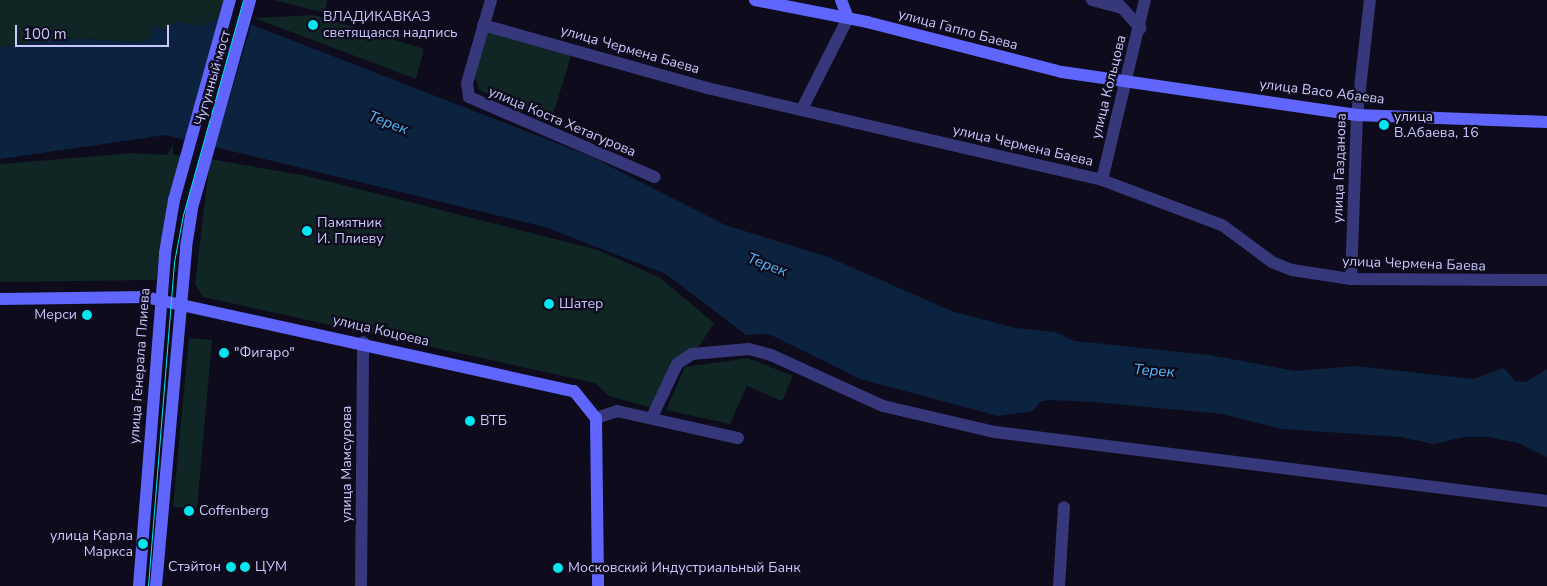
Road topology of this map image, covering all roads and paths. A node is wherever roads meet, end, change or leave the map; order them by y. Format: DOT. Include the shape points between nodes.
graph roads {
  1 [pos="491,0"];
  2 [pos="755,0"];
  3 [pos="842,0"];
  4 [pos="1092,0"];
  5 [pos="1145,0"];
  6 [pos="1370,0"];
  7 [pos="229,3"];
  8 [pos="249,4"];
  9 [pos="1118,4"];
  10 [pos="848,18"];
  11 [pos="483,25"];
  12 [pos="1140,28"];
  13 [pos="1125,81"];
  14 [pos="802,109"];
  15 [pos="1357,115"];
  16 [pos="1547,122"];
  17 [pos="188,152"];
  18 [pos="655,177"];
  19 [pos="1102,180"];
  20 [pos="1351,279"];
  21 [pos="1547,280"];
  22 [pos="0,299"];
  23 [pos="160,300"];
  24 [pos="179,306"];
  25 [pos="363,342"];
  26 [pos="652,417"];
  27 [pos="596,418"];
  28 [pos="738,438"];
  29 [pos="1547,501"];
  30 [pos="1064,507"];
  31 [pos="139,586"];
  32 [pos="156,586"];
  33 [pos="361,586"];
  34 [pos="598,586"];
  35 [pos="1059,586"];
  1 -- 11 [label="street, улица Коста Хетагурова"];
  2 -- 10 [label="main road, улица Гаппо Баева"];
  3 -- 10 [label="main road"];
  4 -- 9 [label="street"];
  5 -- 12 [label="street, улица Кольцова"];
  6 -- 15 [label="street, улица Газданова"];
  7 -- 17 [label="main road, Чугунный мост"];
  8 -- 24 [label="main road, Чугунный мост" via="192,208"];
  9 -- 12 [label="street"];
  10 -- 13 [label="main road, улица Гаппо Баева" via="1062,72"];
  10 -- 14 [label="street"];
  11 -- 14 [label="street, улица Чермена Баева" via="707,88"];
  11 -- 18 [label="street, улица Коста Хетагурова" via="468,83 469,97"];
  12 -- 13 [label="street, улица Кольцова"];
  13 -- 15 [label="main road, улица Васо Абаева"];
  13 -- 19 [label="street, улица Кольцова"];
  14 -- 19 [label="street, улица Чермена Баева"];
  15 -- 16 [label="main road, улица Васо Абаева"];
  15 -- 20 [label="street, улица Газданова"];
  17 -- 23 [label="main road, улица Генерала Плиева" via="169,228"];
  19 -- 20 [label="street, улица Чермена Баева" via="1222,225 1282,267"];
  20 -- 21 [label="street, улица Чермена Баева"];
  22 -- 23 [label="main road, улица Коцоева"];
  23 -- 24 [label="main road, улица Коцоева"];
  23 -- 31 [label="main road, улица Генерала Плиева"];
  24 -- 25 [label="main road, улица Коцоева"];
  24 -- 32 [label="main road"];
  25 -- 27 [label="main road, улица Коцоева" via="574,391"];
  25 -- 33 [label="street, улица Мамсурова"];
  26 -- 27 [label="street" via="617,411"];
  26 -- 28 [label="street"];
  26 -- 29 [label="street" via="677,364 699,353 749,350 771,355 882,406 995,432"];
  27 -- 34 [label="main road"];
  30 -- 35 [label="street"];
}
